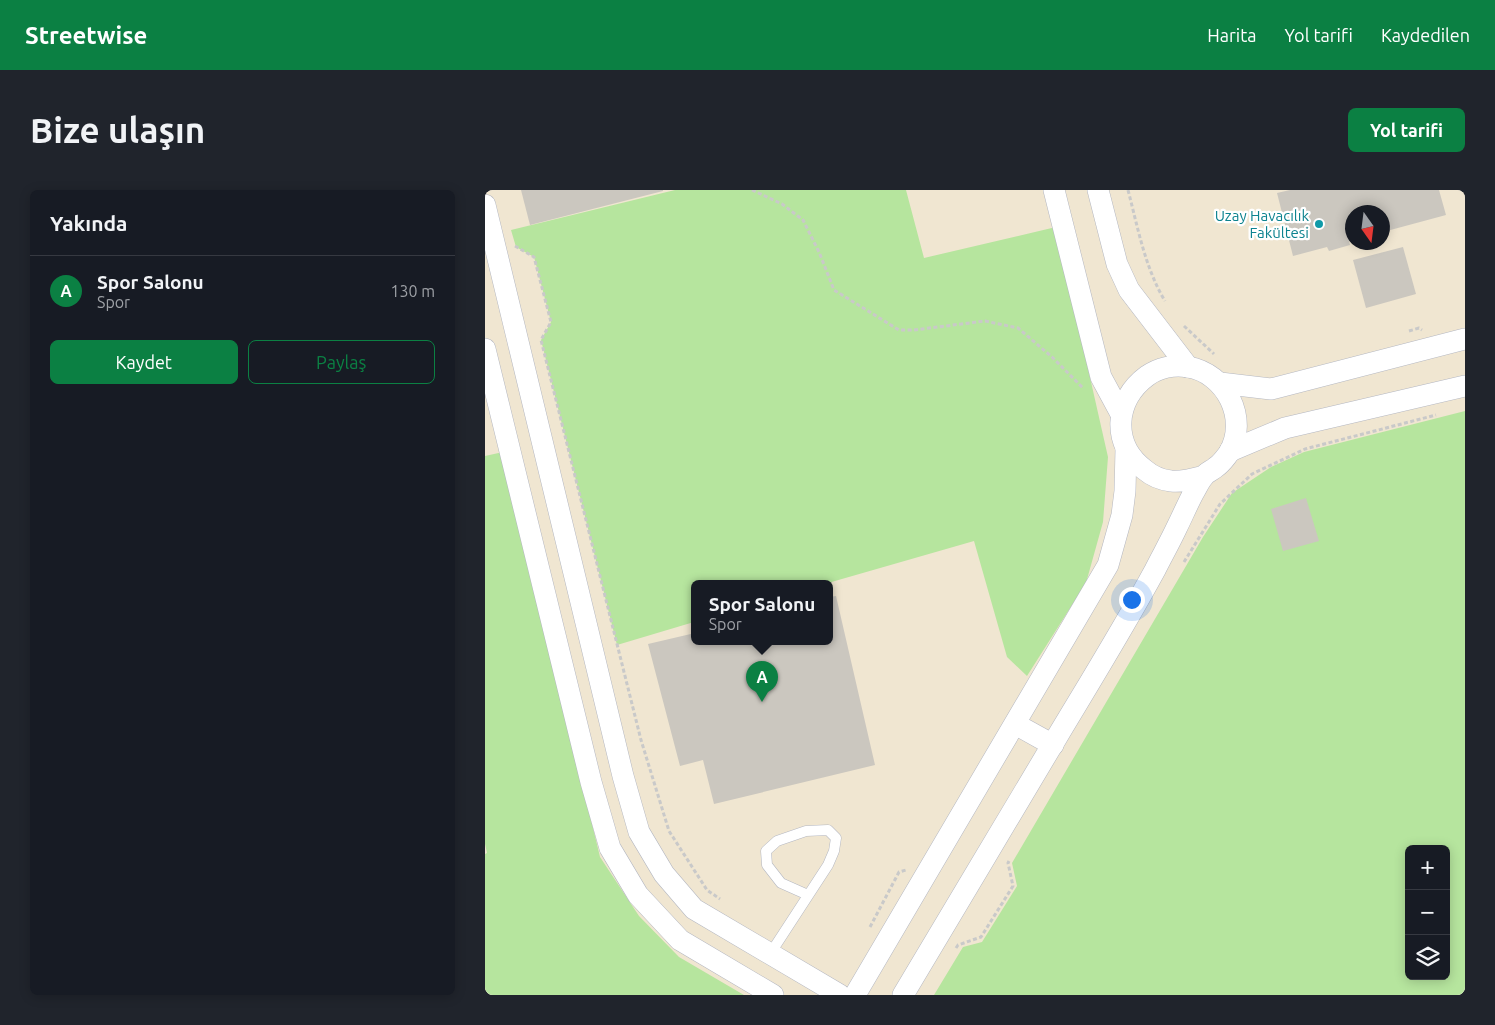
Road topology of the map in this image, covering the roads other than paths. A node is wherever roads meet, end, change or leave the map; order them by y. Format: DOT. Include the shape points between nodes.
graph roads {
  1 [pos="1054,190"];
  2 [pos="1098,190"];
  3 [pos="485,205"];
  4 [pos="498,247"];
  5 [pos="1465,339"];
  6 [pos="485,349"];
  7 [pos="1189,367"];
  8 [pos="1220,383"];
  9 [pos="1465,386"];
  10 [pos="1121,414"];
  11 [pos="1126,449"];
  12 [pos="1230,451"];
  13 [pos="1204,476"];
  14 [pos="1015,724"];
  15 [pos="1053,745"];
  16 [pos="808,895"];
  17 [pos="775,957"];
  18 [pos="768,992"];
  19 [pos="840,995"];
  20 [pos="855,995"];
  21 [pos="903,995"];
  1 -- 10 [label="street" via="1101,377"];
  2 -- 7 [label="street" via="1117,264 1129,290"];
  3 -- 4 [label="street"];
  4 -- 17 [label="street" via="620,767 639,832 664,874 694,909"];
  5 -- 8 [label="street" via="1271,389"];
  6 -- 18 [label="street" via="610,848 638,895 680,940"];
  7 -- 8 [label="street" via="1206,372"];
  7 -- 10 [label="street" via="1170,366 1138,382 1127,397"];
  8 -- 12 [label="street" via="1231,398 1236,416 1236,434"];
  9 -- 12 [label="street" via="1285,428"];
  10 -- 11 [label="street" via="1121,432"];
  11 -- 13 [label="street" via="1151,475 1169,481 1187,481"];
  11 -- 14 [label="street" via="1122,515 1108,564"];
  12 -- 13 [label="street"];
  13 -- 15 [label="street" via="1134,609"];
  14 -- 15 [label="street"];
  14 -- 20 [label="street"];
  15 -- 21 [label="street"];
  16 -- 16 [label="lane" via="834,851 835,838 828,830 806,831 777,841 766,851 767,865 781,883"];
  16 -- 17 [label="lane"];
  17 -- 18 [label="street"];
  17 -- 19 [label="street"];
}
